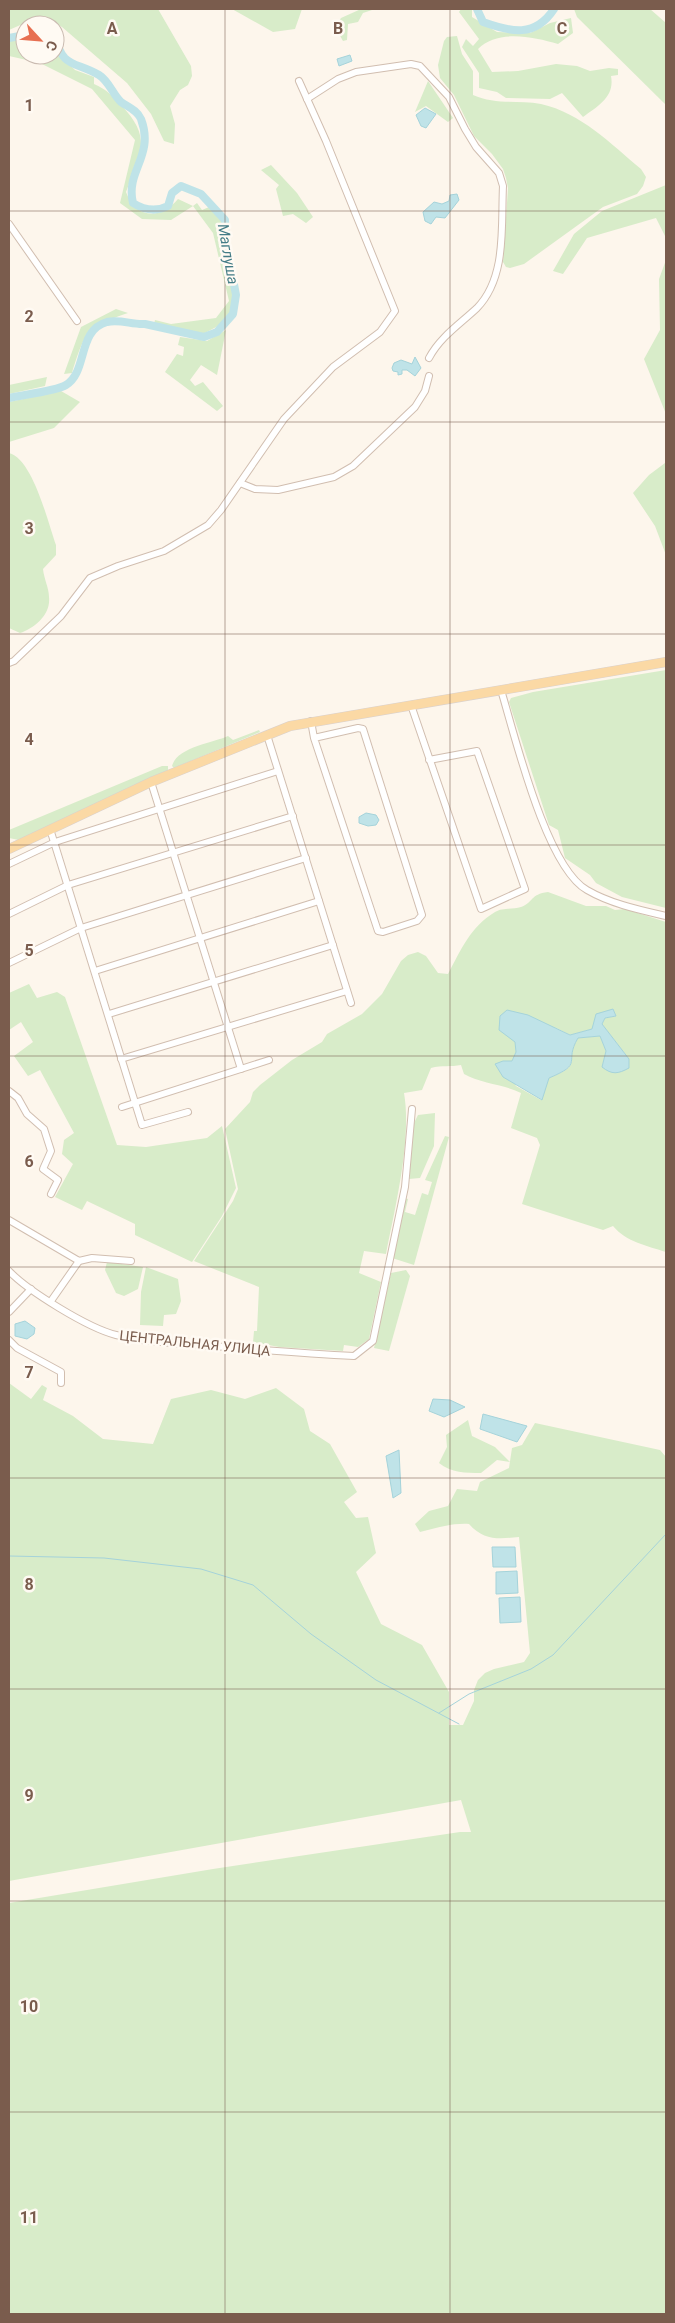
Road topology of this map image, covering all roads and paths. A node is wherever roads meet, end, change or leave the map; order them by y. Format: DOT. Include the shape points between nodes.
graph roads {
  1 [pos="299,81"];
  2 [pos="307,99"];
  3 [pos="9,224"];
  4 [pos="77,321"];
  5 [pos="429,358"];
  6 [pos="429,376"];
  7 [pos="240,483"];
  8 [pos="666,662"];
  9 [pos="9,663"];
  10 [pos="501,690"];
  11 [pos="411,706"];
  12 [pos="312,721"];
  13 [pos="266,734"];
  14 [pos="314,738"];
  15 [pos="429,760"];
  16 [pos="278,771"];
  17 [pos="151,782"];
  18 [pos="158,807"];
  19 [pos="293,816"];
  20 [pos="50,829"];
  21 [pos="54,842"];
  22 [pos="9,848"];
  23 [pos="173,854"];
  24 [pos="306,858"];
  25 [pos="9,864"];
  26 [pos="68,885"];
  27 [pos="186,896"];
  28 [pos="319,901"];
  29 [pos="9,914"];
  30 [pos="666,916"];
  31 [pos="81,928"];
  32 [pos="200,939"];
  33 [pos="333,945"];
  34 [pos="9,963"];
  35 [pos="95,971"];
  36 [pos="214,983"];
  37 [pos="347,991"];
  38 [pos="351,1004"];
  39 [pos="109,1014"];
  40 [pos="227,1026"];
  41 [pos="120,1059"];
  42 [pos="268,1060"];
  43 [pos="241,1069"];
  44 [pos="9,1091"];
  45 [pos="135,1103"];
  46 [pos="122,1107"];
  47 [pos="412,1109"];
  48 [pos="188,1112"];
  49 [pos="51,1194"];
  50 [pos="9,1220"];
  51 [pos="79,1261"];
  52 [pos="131,1261"];
  53 [pos="9,1271"];
  54 [pos="32,1288"];
  55 [pos="51,1301"];
  56 [pos="9,1312"];
  57 [pos="9,1340"];
  58 [pos="60,1383"];
  1 -- 2 [label="street"];
  2 -- 5 [label="street" via="338,79 356,72 412,64 420,66 449,97 472,141 498,173 503,186 497,276 478,306 439,342"];
  2 -- 7 [label="street" via="395,311 380,332 333,367 284,419"];
  3 -- 4 [label="street"];
  6 -- 7 [label="street" via="415,407 353,466 334,477 278,490 255,489"];
  7 -- 9 [label="street" via="208,525 174,547 90,578 61,616"];
  8 -- 10 [label="main road"];
  10 -- 11 [label="main road"];
  10 -- 30 [label="street" via="533,795 555,850 567,870 585,890 622,905"];
  11 -- 12 [label="main road"];
  11 -- 15 [label="street"];
  12 -- 13 [label="main road"];
  12 -- 14 [label="street"];
  13 -- 16 [label="street"];
  13 -- 17 [label="main road"];
  14 -- 14 [label="street" via="378,931 417,921 422,915 363,730 358,728"];
  15 -- 15 [label="street" via="481,910 525,889 477,751"];
  16 -- 18 [label="street"];
  16 -- 19 [label="street"];
  17 -- 18 [label="street"];
  17 -- 20 [label="main road"];
  18 -- 21 [label="street"];
  18 -- 23 [label="street"];
  19 -- 23 [label="street"];
  19 -- 24 [label="street"];
  20 -- 21 [label="street"];
  20 -- 22 [label="main road"];
  21 -- 25 [label="street"];
  21 -- 26 [label="street"];
  23 -- 26 [label="street"];
  23 -- 27 [label="street"];
  24 -- 27 [label="street"];
  24 -- 28 [label="street"];
  26 -- 29 [label="street"];
  26 -- 31 [label="street"];
  27 -- 31 [label="street"];
  27 -- 32 [label="street"];
  28 -- 32 [label="street"];
  28 -- 33 [label="street"];
  31 -- 34 [label="street"];
  31 -- 35 [label="street"];
  32 -- 35 [label="street"];
  32 -- 36 [label="street"];
  33 -- 36 [label="street"];
  33 -- 37 [label="street"];
  35 -- 39 [label="street"];
  36 -- 39 [label="street"];
  36 -- 40 [label="street"];
  37 -- 38 [label="street"];
  37 -- 40 [label="street"];
  39 -- 41 [label="street"];
  40 -- 41 [label="street"];
  40 -- 43 [label="street"];
  41 -- 45 [label="street"];
  42 -- 43 [label="street"];
  43 -- 45 [label="street"];
  44 -- 49 [label="street" via="18,1098 26,1114 44,1129 52,1151 43,1169 58,1180"];
  45 -- 46 [label="street"];
  45 -- 48 [label="street" via="142,1126"];
  47 -- 55 [label="street, ЦЕНТРАЛЬНАЯ УЛИЦА" via="405,1187 373,1341 354,1356 162,1342 114,1335"];
  50 -- 51 [label="street"];
  51 -- 52 [label="street" via="92,1258"];
  51 -- 55 [label="street"];
  53 -- 54 [label="street, ЦЕНТРАЛЬНАЯ УЛИЦА"];
  54 -- 55 [label="street, ЦЕНТРАЛЬНАЯ УЛИЦА"];
  54 -- 56 [label="street"];
  57 -- 58 [label="street" via="17,1348 61,1372"];
}
